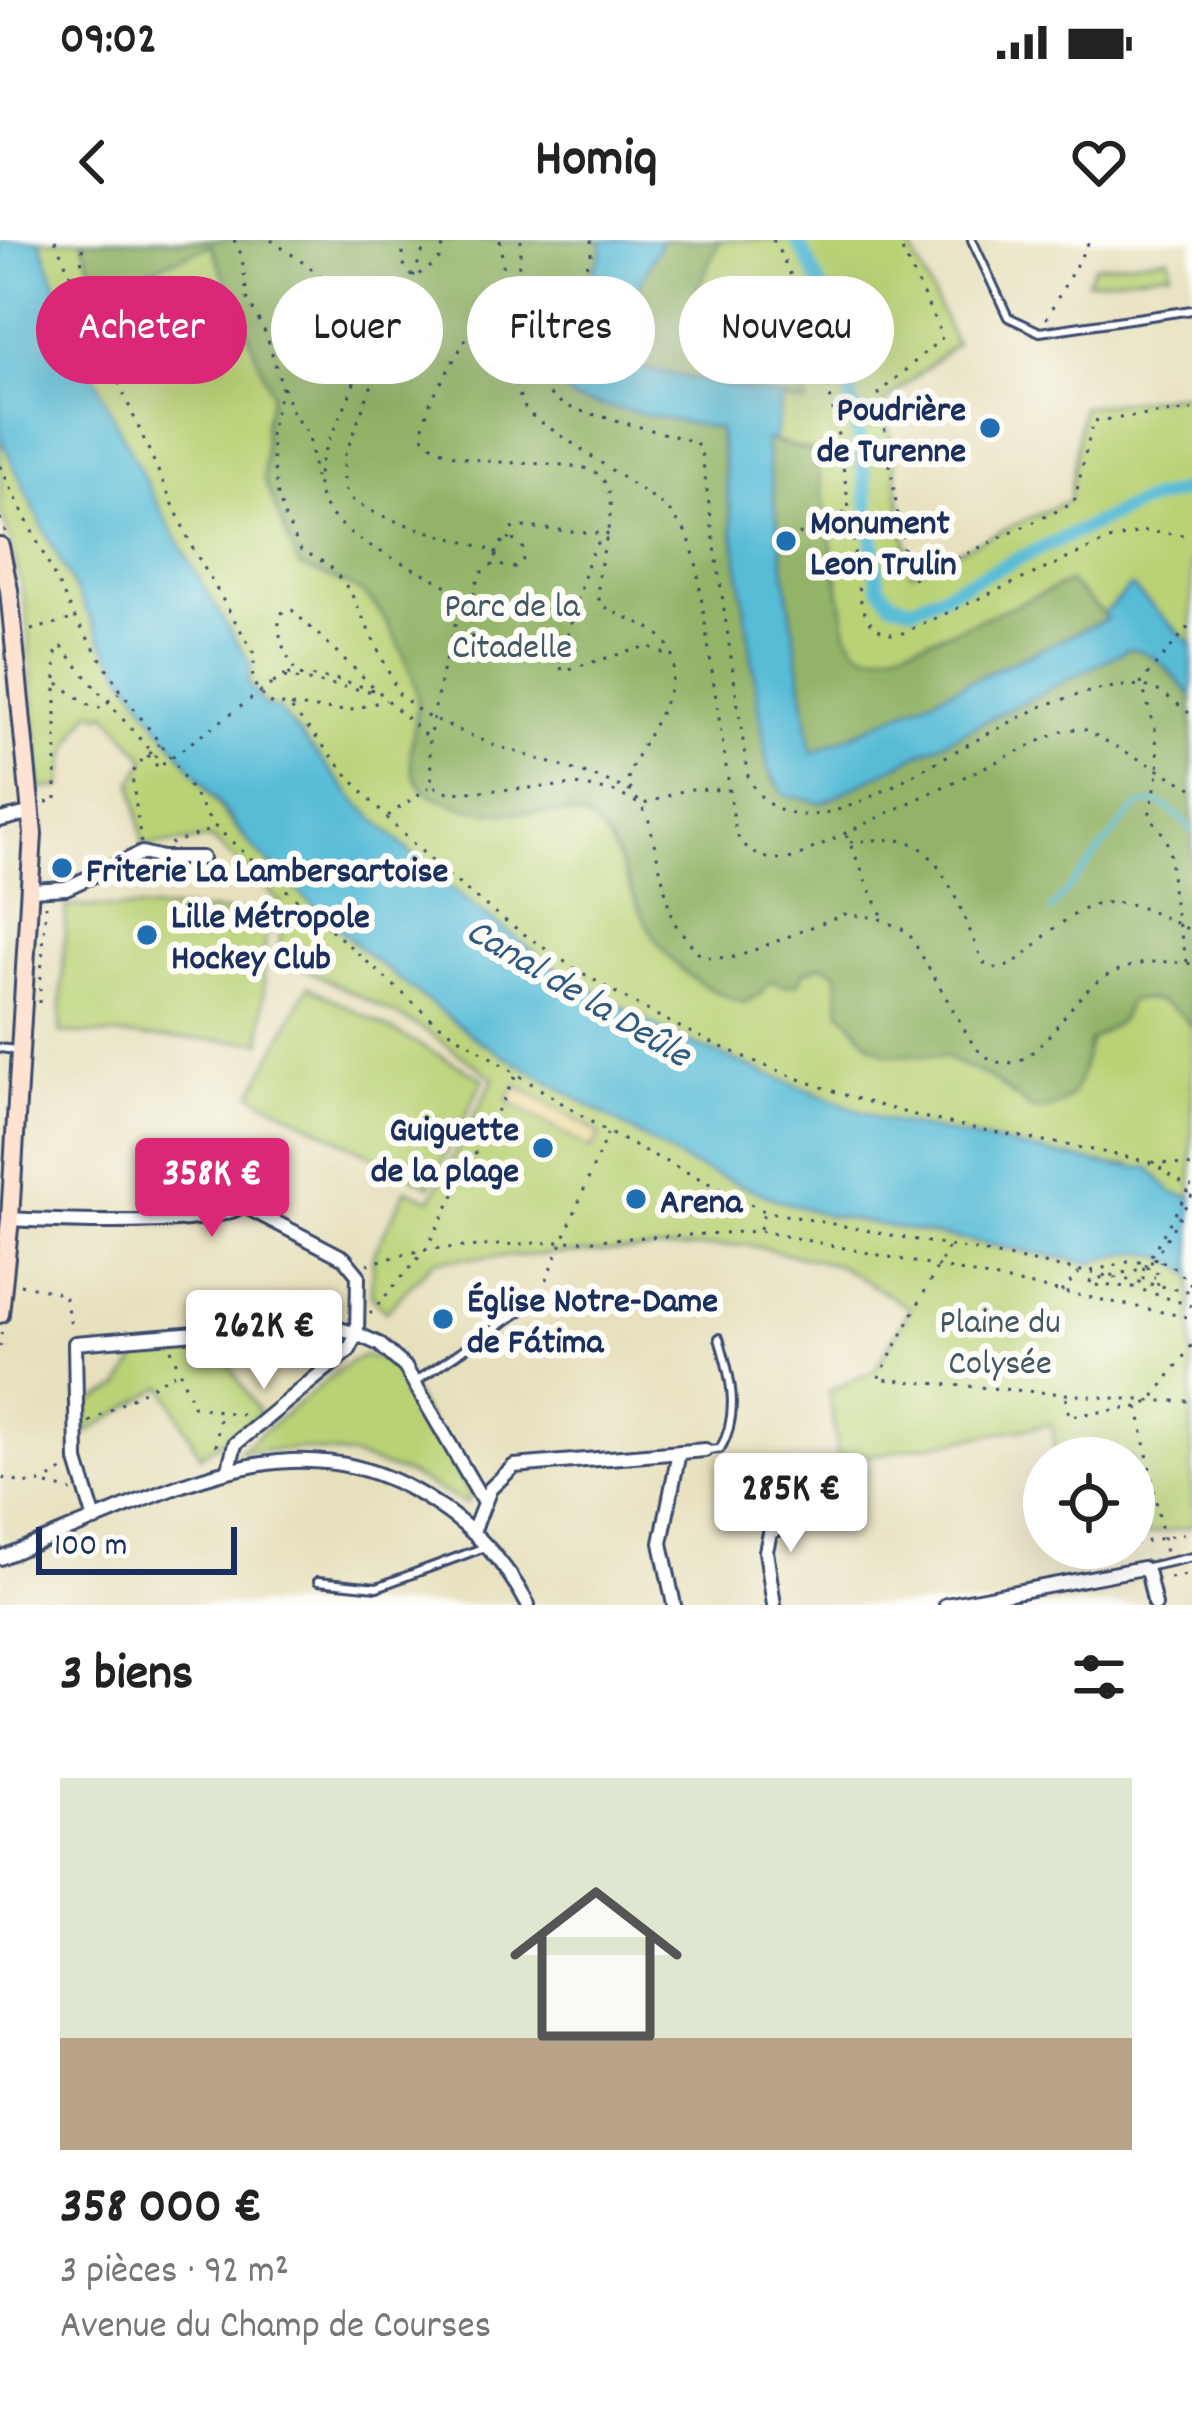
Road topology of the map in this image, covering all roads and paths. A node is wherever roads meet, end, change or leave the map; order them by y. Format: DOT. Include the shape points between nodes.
graph roads {
  1 [pos="55,240"];
  2 [pos="83,240"];
  3 [pos="234,240"];
  4 [pos="271,240"];
  5 [pos="403,240"];
  6 [pos="427,240"];
  7 [pos="446,240"];
  8 [pos="500,240"];
  9 [pos="521,240"];
  10 [pos="591,240"];
  11 [pos="773,240"];
  12 [pos="897,240"];
  13 [pos="972,240"];
  14 [pos="1090,240"];
  15 [pos="69,276"];
  16 [pos="81,276"];
  17 [pos="412,276"];
  18 [pos="414,276"];
  19 [pos="416,276"];
  20 [pos="1192,310"];
  21 [pos="1040,332"];
  22 [pos="117,384"];
  23 [pos="372,384"];
  24 [pos="282,386"];
  25 [pos="1192,410"];
  26 [pos="0,466"];
  27 [pos="318,484"];
  28 [pos="848,511"];
  29 [pos="607,534"];
  30 [pos="1192,536"];
  31 [pos="509,540"];
  32 [pos="788,540"];
  33 [pos="0,546"];
  34 [pos="496,552"];
  35 [pos="498,561"];
  36 [pos="461,603"];
  37 [pos="75,618"];
  38 [pos="1192,623"];
  39 [pos="27,631"];
  40 [pos="673,658"];
  41 [pos="284,675"];
  42 [pos="56,682"];
  43 [pos="1142,686"];
  44 [pos="121,691"];
  45 [pos="385,695"];
  46 [pos="289,706"];
  47 [pos="1192,715"];
  48 [pos="433,718"];
  49 [pos="430,739"];
  50 [pos="160,743"];
  51 [pos="147,755"];
  52 [pos="162,764"];
  53 [pos="1159,770"];
  54 [pos="432,786"];
  55 [pos="1192,788"];
  56 [pos="730,790"];
  57 [pos="632,792"];
  58 [pos="641,805"];
  59 [pos="40,811"];
  60 [pos="386,817"];
  61 [pos="0,820"];
  62 [pos="216,828"];
  63 [pos="846,834"];
  64 [pos="850,842"];
  65 [pos="142,853"];
  66 [pos="202,858"];
  67 [pos="31,890"];
  68 [pos="885,921"];
  69 [pos="1180,925"];
  70 [pos="1192,931"];
  71 [pos="1190,964"];
  72 [pos="9,1049"];
  73 [pos="516,1076"];
  74 [pos="608,1132"];
  75 [pos="1152,1162"];
  76 [pos="1192,1166"];
  77 [pos="1192,1185"];
  78 [pos="1192,1195"];
  79 [pos="6,1198"];
  80 [pos="244,1204"];
  81 [pos="764,1211"];
  82 [pos="10,1219"];
  83 [pos="150,1220"];
  84 [pos="760,1231"];
  85 [pos="562,1240"];
  86 [pos="948,1248"];
  87 [pos="426,1249"];
  88 [pos="1161,1261"];
  89 [pos="1144,1267"];
  90 [pos="356,1268"];
  91 [pos="937,1268"];
  92 [pos="1081,1272"];
  93 [pos="1090,1272"];
  94 [pos="1155,1277"];
  95 [pos="20,1284"];
  96 [pos="1158,1287"];
  97 [pos="1192,1289"];
  98 [pos="1061,1292"];
  99 [pos="539,1298"];
  100 [pos="1192,1306"];
  101 [pos="0,1314"];
  102 [pos="1192,1318"];
  103 [pos="357,1327"];
  104 [pos="171,1335"];
  105 [pos="719,1338"];
  106 [pos="75,1343"];
  107 [pos="1192,1345"];
  108 [pos="178,1372"];
  109 [pos="415,1382"];
  110 [pos="1065,1394"];
  111 [pos="1151,1401"];
  112 [pos="1192,1401"];
  113 [pos="1138,1407"];
  114 [pos="220,1412"];
  115 [pos="266,1421"];
  116 [pos="76,1428"];
  117 [pos="216,1445"];
  118 [pos="705,1450"];
  119 [pos="679,1452"];
  120 [pos="76,1461"];
  121 [pos="229,1468"];
  122 [pos="4,1478"];
  123 [pos="43,1484"];
  124 [pos="86,1495"];
  125 [pos="484,1503"];
  126 [pos="94,1520"];
  127 [pos="838,1525"];
  128 [pos="473,1532"];
  129 [pos="1192,1532"];
  130 [pos="1162,1538"];
  131 [pos="1155,1540"];
  132 [pos="488,1546"];
  133 [pos="1192,1557"];
  134 [pos="0,1558"];
  135 [pos="1168,1562"];
  136 [pos="1155,1565"];
  137 [pos="1138,1569"];
  138 [pos="1143,1569"];
  139 [pos="1192,1574"];
  140 [pos="1170,1578"];
  141 [pos="318,1581"];
  142 [pos="1150,1583"];
  143 [pos="528,1605"];
  144 [pos="674,1605"];
  145 [pos="773,1605"];
  146 [pos="946,1605"];
  147 [pos="1155,1605"];
  1 -- 15 [label="path"];
  2 -- 16 [label="path"];
  3 -- 24 [label="path"];
  4 -- 27 [label="path" via="345,303 356,335 357,383 322,456"];
  5 -- 17 [label="path"];
  6 -- 18 [label="path"];
  7 -- 19 [label="path" via="438,262"];
  8 -- 29 [label="path" via="499,283 431,400 421,433 459,454 597,473 609,498"];
  9 -- 56 [label="path" via="516,395 528,413 667,508 688,535"];
  10 -- 43 [label="path" via="591,256 538,370 559,404 696,442 748,776 764,802 796,814 841,811 1045,705"];
  11 -- 28 [label="path" via="818,341"];
  12 -- 25 [label="path" via="943,338 879,393 913,579 1074,503 1093,421"];
  13 -- 21 [label="lane" via="1008,317"];
  14 -- 21 [label="path"];
  20 -- 21 [label="lane"];
  22 -- 46 [label="path" via="192,547 255,655 252,681 268,703"];
  23 -- 34 [label="path" via="345,455 345,491 394,520"];
  24 -- 27 [label="path" via="309,436"];
  24 -- 48 [label="path" via="271,455 294,538 350,592 399,694"];
  26 -- 37 [label="path"];
  27 -- 36 [label="path" via="342,523 455,591"];
  28 -- 30 [label="path" via="863,612 884,634 898,635 1109,540 1144,531"];
  28 -- 32 [label="path"];
  29 -- 31 [label="path" via="522,527 510,529"];
  29 -- 40 [label="path" via="600,603 647,626"];
  29 -- 40 [label="path" via="589,560 559,667 566,672 647,646"];
  31 -- 34 [label="path"];
  31 -- 35 [label="path" via="524,550 522,563 509,568"];
  33 -- 59 [label="street"];
  34 -- 35 [label="path"];
  35 -- 36 [label="path"];
  36 -- 48 [label="path"];
  37 -- 39 [label="path"];
  37 -- 44 [label="path"];
  38 -- 43 [label="path"];
  40 -- 57 [label="path" via="669,693 628,776"];
  41 -- 45 [label="path"];
  41 -- 45 [label="path" via="294,668 281,646 285,610 298,613"];
  41 -- 52 [label="path, bridge"];
  42 -- 44 [label="path" via="93,708"];
  42 -- 52 [label="path, bridge" via="62,647"];
  42 -- 59 [label="path" via="56,801"];
  43 -- 47 [label="path"];
  43 -- 53 [label="path"];
  44 -- 50 [label="path"];
  45 -- 46 [label="path" via="348,711"];
  45 -- 49 [label="path"];
  46 -- 60 [label="path"];
  48 -- 49 [label="path"];
  48 -- 57 [label="path"];
  49 -- 54 [label="path"];
  50 -- 51 [label="path"];
  50 -- 62 [label="path"];
  51 -- 52 [label="path"];
  51 -- 65 [label="path" via="132,776"];
  53 -- 55 [label="path"];
  53 -- 63 [label="path" via="1082,728 1061,731"];
  53 -- 69 [label="path" via="1149,816 1173,855"];
  54 -- 58 [label="path" via="451,794 577,785"];
  54 -- 60 [label="path"];
  56 -- 58 [label="path" via="688,790"];
  56 -- 63 [label="path" via="736,834 760,858 793,858"];
  57 -- 58 [label="path"];
  58 -- 68 [label="path" via="671,920 698,953 737,957 844,914"];
  59 -- 61 [label="street"];
  59 -- 67 [label="street"];
  60 -- 75 [label="path" via="572,964 754,1061 898,1111"];
  62 -- 65 [label="path"];
  62 -- 73 [label="path" via="434,1022"];
  63 -- 64 [label="path"];
  64 -- 68 [label="path"];
  64 -- 69 [label="path" via="921,848 964,910 984,963 999,969 1099,903 1122,900"];
  65 -- 66 [label="street"];
  65 -- 67 [label="street" via="65,888"];
  67 -- 72 [label="street"];
  68 -- 71 [label="path" via="908,932 974,1046 1002,1067 1021,1063 1095,983 1127,967"];
  69 -- 70 [label="path"];
  69 -- 71 [label="path"];
  72 -- 79 [label="street"];
  73 -- 74 [label="path"];
  73 -- 87 [label="path"];
  74 -- 81 [label="path"];
  74 -- 85 [label="path"];
  75 -- 76 [label="path"];
  75 -- 77 [label="path"];
  77 -- 89 [label="path, bridge"];
  78 -- 89 [label="path, bridge"];
  79 -- 82 [label="street"];
  80 -- 83 [label="street" via="229,1215"];
  80 -- 83 [label="street" via="151,1159"];
  80 -- 90 [label="street"];
  81 -- 84 [label="path"];
  81 -- 86 [label="path"];
  82 -- 83 [label="street"];
  82 -- 101 [label="street"];
  84 -- 85 [label="path"];
  84 -- 91 [label="path"];
  85 -- 87 [label="path"];
  85 -- 99 [label="path"];
  86 -- 91 [label="path"];
  86 -- 92 [label="path"];
  87 -- 90 [label="path"];
  87 -- 103 [label="path"];
  88 -- 93 [label="path"];
  88 -- 94 [label="path"];
  88 -- 97 [label="path"];
  89 -- 94 [label="path, bridge" via="1141,1278"];
  89 -- 100 [label="path, bridge" via="1089,1285 1133,1287"];
  90 -- 103 [label="street"];
  91 -- 98 [label="path"];
  91 -- 110 [label="path" via="878,1379"];
  92 -- 93 [label="path"];
  92 -- 98 [label="path"];
  93 -- 96 [label="path"];
  94 -- 96 [label="path"];
  95 -- 106 [label="path" via="64,1294"];
  96 -- 97 [label="path"];
  98 -- 102 [label="path"];
  99 -- 109 [label="lane"];
  103 -- 104 [label="street"];
  103 -- 109 [label="street"];
  103 -- 115 [label="street" via="344,1356"];
  104 -- 106 [label="street"];
  104 -- 108 [label="path"];
  105 -- 118 [label="lane" via="732,1410 720,1449"];
  106 -- 116 [label="street"];
  107 -- 111 [label="path"];
  108 -- 114 [label="path" via="193,1406"];
  108 -- 116 [label="path"];
  109 -- 125 [label="street"];
  110 -- 111 [label="path"];
  110 -- 113 [label="path" via="1069,1416"];
  111 -- 112 [label="path"];
  111 -- 113 [label="path"];
  113 -- 130 [label="path"];
  114 -- 115 [label="path"];
  114 -- 117 [label="path"];
  115 -- 121 [label="street" via="233,1447"];
  116 -- 120 [label="street"];
  118 -- 119 [label="street"];
  119 -- 125 [label="street" via="514,1466"];
  119 -- 144 [label="street" via="661,1543"];
  120 -- 123 [label="path"];
  120 -- 124 [label="street"];
  121 -- 126 [label="street"];
  121 -- 128 [label="street" via="304,1461 374,1473"];
  122 -- 123 [label="path"];
  123 -- 124 [label="path"];
  124 -- 126 [label="street"];
  125 -- 128 [label="street"];
  126 -- 134 [label="street"];
  127 -- 145 [label="street" via="770,1533"];
  128 -- 132 [label="street"];
  129 -- 130 [label="path"];
  130 -- 131 [label="path"];
  130 -- 135 [label="path"];
  132 -- 141 [label="lane" via="372,1588"];
  132 -- 143 [label="street"];
  133 -- 135 [label="lane"];
  135 -- 136 [label="lane"];
  135 -- 140 [label="path"];
  137 -- 146 [label="street"];
  138 -- 142 [label="street"];
  139 -- 140 [label="path"];
  140 -- 142 [label="path"];
  142 -- 147 [label="street"];
}
